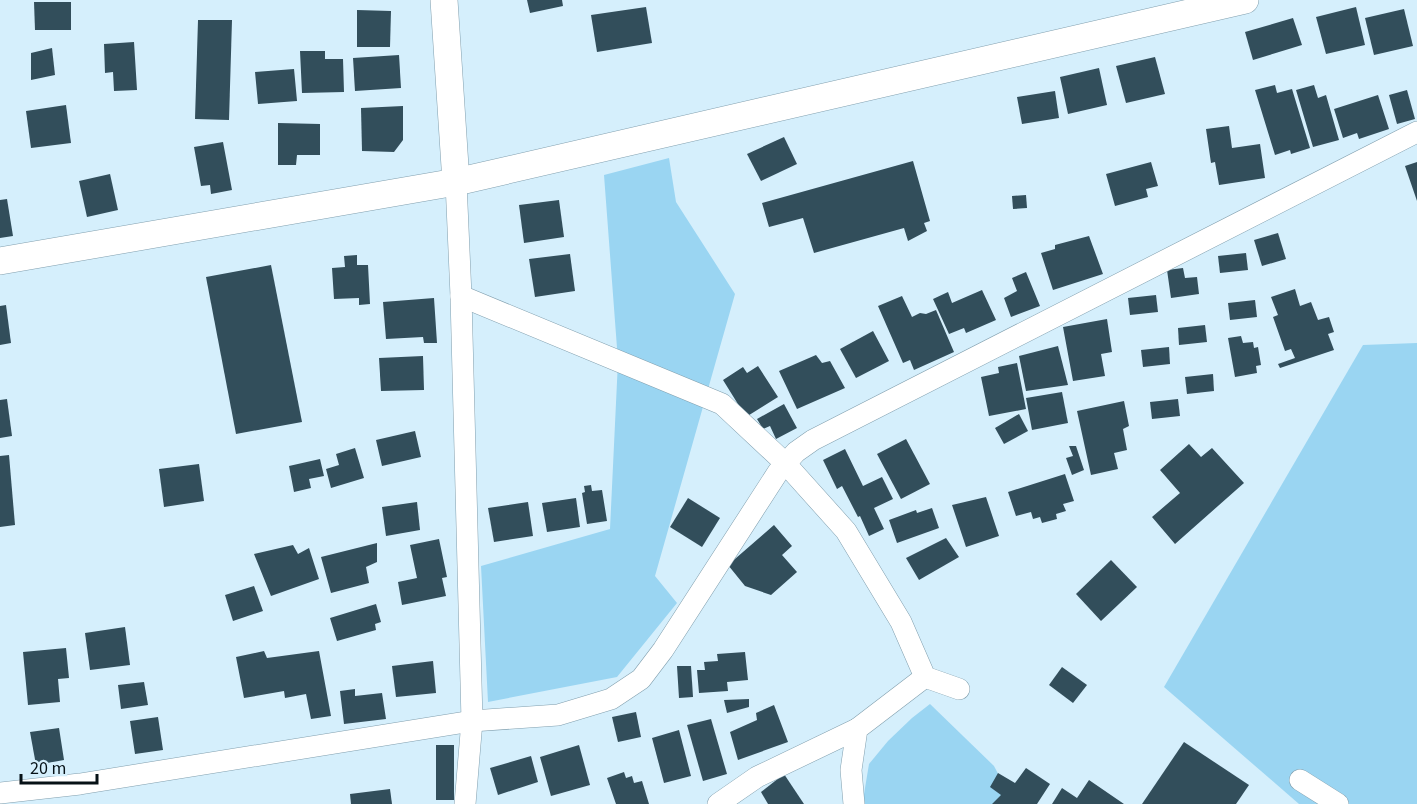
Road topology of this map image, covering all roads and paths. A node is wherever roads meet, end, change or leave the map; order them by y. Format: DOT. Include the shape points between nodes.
graph roads {
  1 [pos="444,0"];
  2 [pos="1245,0"];
  3 [pos="1417,132"];
  4 [pos="456,182"];
  5 [pos="0,261"];
  6 [pos="460,296"];
  7 [pos="785,463"];
  8 [pos="925,677"];
  9 [pos="959,689"];
  10 [pos="472,721"];
  11 [pos="857,729"];
  12 [pos="1300,780"];
  13 [pos="0,793"];
  14 [pos="465,804"];
  15 [pos="718,804"];
  16 [pos="854,804"];
  17 [pos="1338,804"];
  1 -- 4 [label="street"];
  2 -- 4 [label="street"];
  3 -- 7 [label="street" via="813,440"];
  4 -- 5 [label="street"];
  4 -- 6 [label="street"];
  6 -- 7 [label="street" via="722,404"];
  6 -- 10 [label="street"];
  7 -- 8 [label="street" via="846,531 901,622"];
  7 -- 10 [label="street" via="641,679 611,699 558,715"];
  8 -- 9 [label="street"];
  8 -- 11 [label="street"];
  10 -- 13 [label="street" via="80,784"];
  10 -- 14 [label="street"];
  11 -- 15 [label="street" via="757,777"];
  11 -- 16 [label="street" via="851,770"];
  12 -- 17 [label="street"];
}
